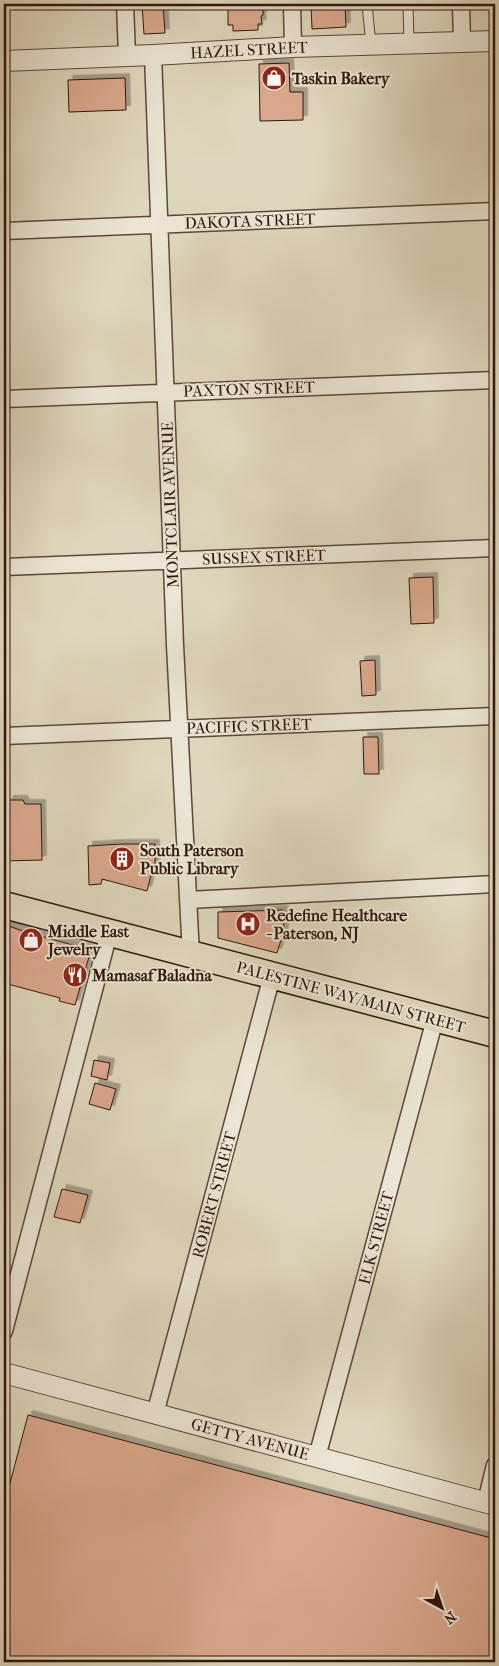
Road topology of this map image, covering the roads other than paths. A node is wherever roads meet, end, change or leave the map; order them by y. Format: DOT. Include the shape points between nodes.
graph roads {
  1 [pos="125,4"];
  2 [pos="292,4"];
  3 [pos="367,4"];
  4 [pos="408,4"];
  5 [pos="461,4"];
  6 [pos="495,41"];
  7 [pos="462,42"];
  8 [pos="371,44"];
  9 [pos="409,44"];
  10 [pos="294,47"];
  11 [pos="153,55"];
  12 [pos="127,56"];
  13 [pos="4,61"];
  14 [pos="495,211"];
  15 [pos="160,225"];
  16 [pos="4,231"];
  17 [pos="495,380"];
  18 [pos="166,392"];
  19 [pos="4,399"];
  20 [pos="495,548"];
  21 [pos="172,560"];
  22 [pos="4,567"];
  23 [pos="495,716"];
  24 [pos="179,729"];
  25 [pos="4,736"];
  26 [pos="495,884"];
  27 [pos="188,900"];
  28 [pos="4,905"];
  29 [pos="109,933"];
  30 [pos="191,955"];
  31 [pos="272,976"];
  32 [pos="435,1019"];
  33 [pos="495,1034"];
  34 [pos="4,1331"];
  35 [pos="4,1374"];
  36 [pos="155,1414"];
  37 [pos="317,1457"];
  38 [pos="495,1465"];
  39 [pos="490,1504"];
  1 -- 12 [label="street"];
  2 -- 10 [label="street"];
  3 -- 8 [label="lane"];
  4 -- 9 [label="lane"];
  5 -- 7 [label="street"];
  6 -- 7 [label="street, HAZEL STREET"];
  7 -- 9 [label="street, HAZEL STREET"];
  8 -- 9 [label="street, HAZEL STREET"];
  8 -- 10 [label="street, HAZEL STREET"];
  10 -- 11 [label="street, HAZEL STREET"];
  11 -- 12 [label="street, HAZEL STREET"];
  11 -- 15 [label="street, MONTCLAIR AVENUE"];
  12 -- 13 [label="street, HAZEL STREET"];
  14 -- 15 [label="street, DAKOTA STREET"];
  15 -- 16 [label="street, DAKOTA STREET"];
  15 -- 18 [label="street, MONTCLAIR AVENUE"];
  17 -- 18 [label="street, PAXTON STREET"];
  18 -- 19 [label="street, PAXTON STREET"];
  18 -- 21 [label="street, MONTCLAIR AVENUE"];
  20 -- 21 [label="street, SUSSEX STREET"];
  21 -- 22 [label="street, SUSSEX STREET"];
  21 -- 24 [label="street, MONTCLAIR AVENUE"];
  23 -- 24 [label="street, PACIFIC STREET"];
  24 -- 25 [label="street, PACIFIC STREET"];
  24 -- 27 [label="street, MONTCLAIR AVENUE"];
  26 -- 27 [label="street"];
  27 -- 30 [label="street, MONTCLAIR AVENUE"];
  28 -- 29 [label="main road, PALESTINE WAY/MAIN STREET"];
  29 -- 30 [label="main road, PALESTINE WAY/MAIN STREET"];
  29 -- 34 [label="street"];
  30 -- 31 [label="main road, PALESTINE WAY/MAIN STREET"];
  31 -- 32 [label="main road, PALESTINE WAY/MAIN STREET"];
  31 -- 36 [label="street, ROBERT STREET"];
  32 -- 33 [label="main road, PALESTINE WAY/MAIN STREET"];
  32 -- 37 [label="street, ELK STREET"];
  35 -- 36 [label="street, GETTY AVENUE"];
  36 -- 37 [label="street, GETTY AVENUE"];
  37 -- 39 [label="street, GETTY AVENUE"];
  38 -- 39 [label="street"];
}
